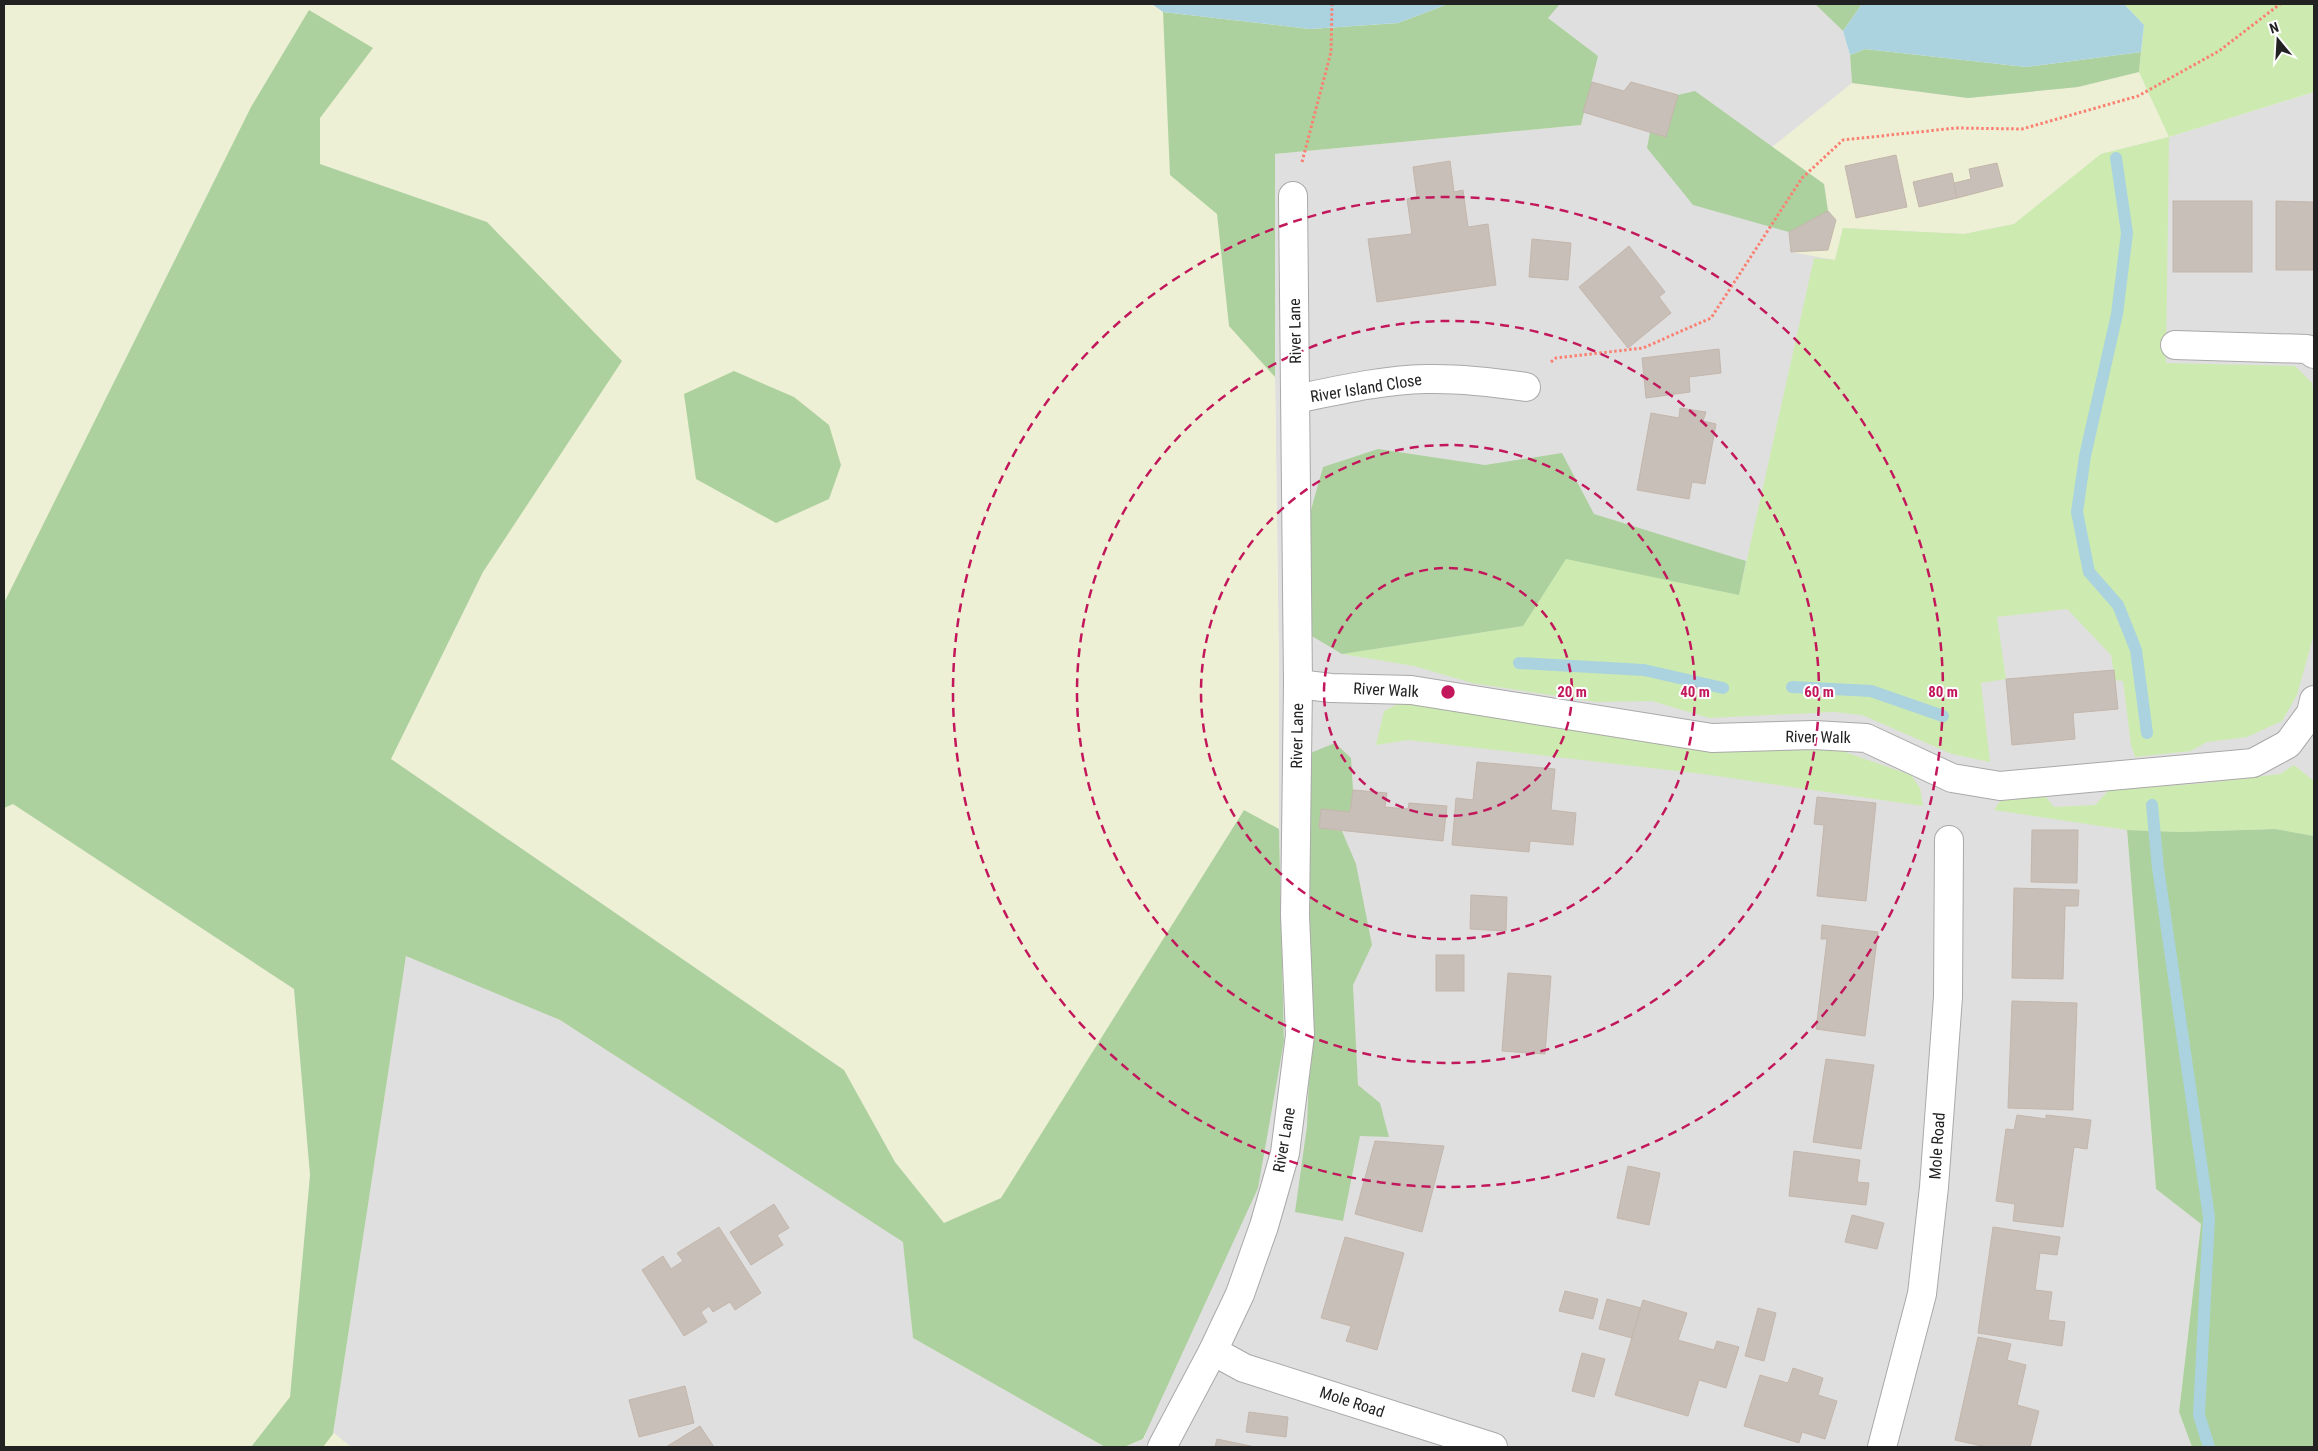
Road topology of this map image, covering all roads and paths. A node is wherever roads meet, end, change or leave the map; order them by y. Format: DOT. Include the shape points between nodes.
graph roads {
  1 [pos="1332,4"];
  2 [pos="2280,4"];
  3 [pos="1293,196"];
  4 [pos="2175,345"];
  5 [pos="2314,354"];
  6 [pos="1526,387"];
  7 [pos="1296,399"];
  8 [pos="1298,684"];
  9 [pos="2312,707"];
  10 [pos="1949,840"];
  11 [pos="1213,1351"];
  12 [pos="1162,1447"];
  13 [pos="1493,1447"];
  14 [pos="1882,1447"];
  1 -- 3 [label="path" via="1331,52"];
  2 -- 6 [label="path" via="2220,51 2138,96 2022,129 1956,128 1842,140 1802,178 1711,318 1643,348 1556,358"];
  3 -- 7 [label="street, River Lane"];
  4 -- 5 [label="street" via="2307,349"];
  6 -- 7 [label="street, River Island Close" via="1474,380 1424,379 1356,386"];
  7 -- 8 [label="street, River Lane"];
  8 -- 9 [label="street, River Walk" via="1411,690 1712,738 1814,735 1866,738 1952,778 2000,786 2253,763 2288,744"];
  8 -- 11 [label="street, River Lane" via="1295,915 1300,1035 1282,1162 1240,1294"];
  10 -- 14 [label="street, Mole Road" via="1948,997 1934,1187 1922,1294"];
  11 -- 12 [label="street, River Lane"];
  11 -- 13 [label="street, Mole Road" via="1244,1368"];
}
